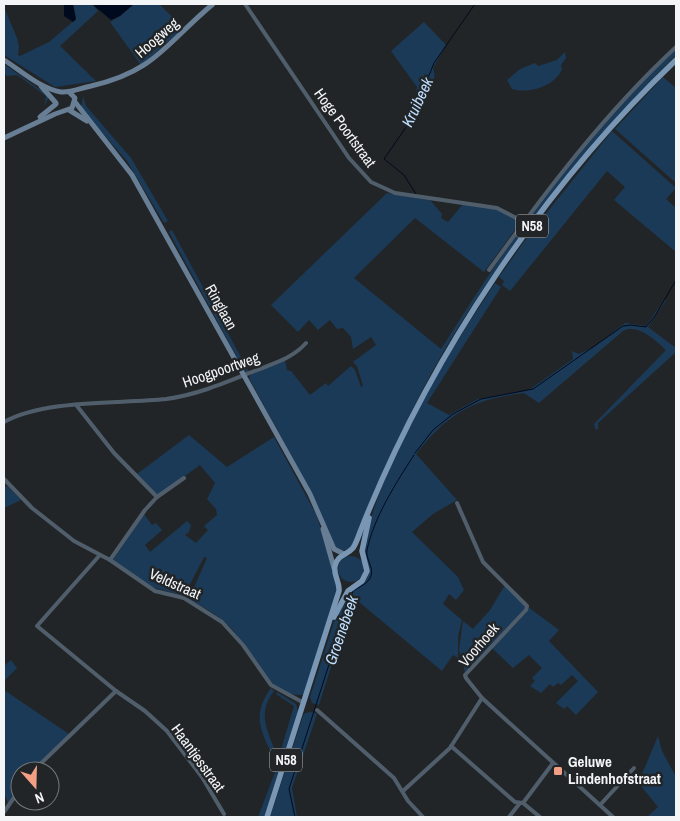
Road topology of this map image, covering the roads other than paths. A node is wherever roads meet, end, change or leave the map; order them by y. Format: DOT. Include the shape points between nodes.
graph roads {
  1 [pos="214,4"];
  2 [pos="245,4"];
  3 [pos="676,47"];
  4 [pos="4,60"];
  5 [pos="676,60"];
  6 [pos="33,79"];
  7 [pos="93,85"];
  8 [pos="62,92"];
  9 [pos="69,92"];
  10 [pos="75,100"];
  11 [pos="56,104"];
  12 [pos="67,111"];
  13 [pos="95,128"];
  14 [pos="23,129"];
  15 [pos="4,138"];
  16 [pos="524,222"];
  17 [pos="489,270"];
  18 [pos="306,344"];
  19 [pos="244,375"];
  20 [pos="76,406"];
  21 [pos="4,422"];
  22 [pos="184,478"];
  23 [pos="4,479"];
  24 [pos="5,484"];
  25 [pos="157,497"];
  26 [pos="375,498"];
  27 [pos="457,503"];
  28 [pos="315,504"];
  29 [pos="346,553"];
  30 [pos="99,556"];
  31 [pos="110,560"];
  32 [pos="365,560"];
  33 [pos="336,573"];
  34 [pos="353,585"];
  35 [pos="325,640"];
  36 [pos="116,691"];
  37 [pos="482,698"];
  38 [pos="304,703"];
  39 [pos="317,710"];
  40 [pos="451,746"];
  41 [pos="44,761"];
  42 [pos="553,763"];
  43 [pos="634,768"];
  44 [pos="403,791"];
  45 [pos="521,803"];
  46 [pos="600,805"];
  47 [pos="224,814"];
  48 [pos="267,817"];
  49 [pos="423,817"];
  50 [pos="509,817"];
  51 [pos="540,817"];
  52 [pos="613,817"];
  1 -- 7 [label="main road, Hoogweg" via="139,70"];
  2 -- 16 [label="street, Hoge Poortstraat" via="349,158 371,182 394,194 497,208"];
  3 -- 16 [label="street" via="604,120"];
  4 -- 6 [label="main road, Ringlaan"];
  5 -- 26 [label="main road, N58" via="581,161 493,279 431,381"];
  6 -- 8 [label="main road, Ringlaan"];
  6 -- 11 [label="main road, Ringlaan"];
  7 -- 9 [label="main road, Hoogweg"];
  7 -- 10 [label="main road" via="79,92"];
  8 -- 9 [label="main road, Ringlaan"];
  8 -- 11 [label="main road" via="58,94"];
  9 -- 10 [label="main road, Ringlaan"];
  10 -- 12 [label="main road"];
  10 -- 13 [label="main road, Ringlaan"];
  11 -- 12 [label="main road, Ringlaan"];
  11 -- 14 [label="main road"];
  12 -- 13 [label="main road, Ringlaan"];
  12 -- 14 [label="main road"];
  13 -- 19 [label="main road, Ringlaan" via="132,175"];
  14 -- 15 [label="main road"];
  16 -- 17 [label="street"];
  18 -- 19 [label="street, Hoogpoortweg" via="289,357"];
  19 -- 20 [label="street, Hoogpoortweg" via="184,396"];
  19 -- 28 [label="main road, Ringlaan"];
  20 -- 21 [label="street, Hoogpoortweg" via="29,412"];
  20 -- 25 [label="street" via="114,453"];
  22 -- 25 [label="street"];
  23 -- 24 [label="street, Veldstraat"];
  24 -- 30 [label="street, Veldstraat" via="56,529"];
  25 -- 31 [label="street"];
  26 -- 29 [label="main road, N58" via="355,544"];
  26 -- 32 [label="main road, N58" via="363,546"];
  27 -- 37 [label="street, Voorhoek" via="483,562 527,606 466,675"];
  28 -- 29 [label="main road, Ringlaan" via="334,549"];
  28 -- 33 [label="main road, Ringlaan"];
  29 -- 32 [label="main road" via="358,554"];
  29 -- 33 [label="main road" via="338,558"];
  30 -- 31 [label="street, Veldstraat"];
  30 -- 36 [label="street" via="37,626"];
  31 -- 38 [label="street, Veldstraat" via="155,591 184,598 222,622 273,688"];
  32 -- 34 [label="main road" via="365,577"];
  33 -- 34 [label="main road" via="345,584"];
  33 -- 35 [label="main road, N58" via="339,591"];
  34 -- 35 [label="main road, N58"];
  35 -- 38 [label="main road, N58"];
  36 -- 41 [label="street"];
  36 -- 47 [label="street, Haantjesstraat" via="168,731"];
  37 -- 40 [label="street"];
  37 -- 42 [label="street, Voorhoek"];
  38 -- 48 [label="main road, N58"];
  39 -- 44 [label="street" via="394,778"];
  40 -- 44 [label="street"];
  40 -- 45 [label="street" via="515,802"];
  42 -- 45 [label="street"];
  42 -- 46 [label="street, Voorhoek"];
  43 -- 46 [label="street"];
  44 -- 49 [label="street"];
  45 -- 50 [label="street"];
  45 -- 51 [label="street"];
  46 -- 52 [label="street, Voorhoek"];
}
